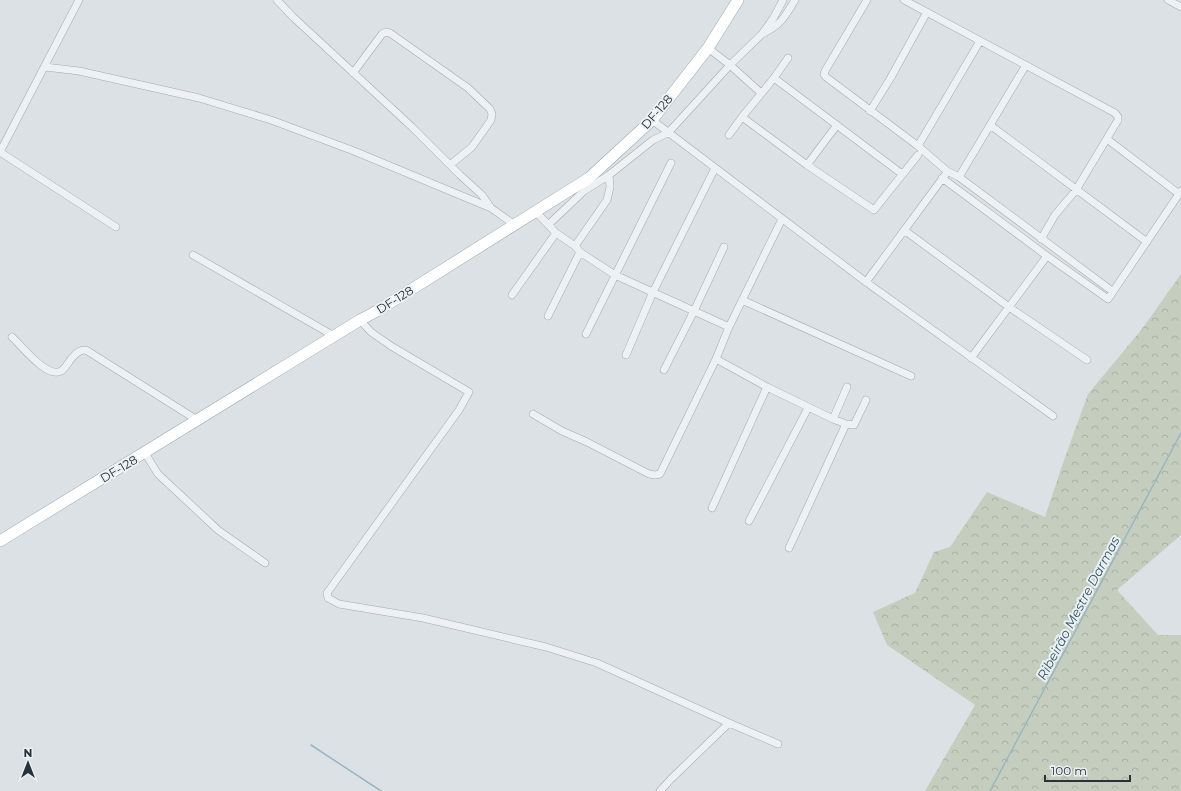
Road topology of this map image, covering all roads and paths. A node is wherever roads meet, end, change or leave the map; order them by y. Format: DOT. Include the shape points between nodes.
graph roads {
  1 [pos="79,0"];
  2 [pos="277,0"];
  3 [pos="738,0"];
  4 [pos="783,0"];
  5 [pos="795,0"];
  6 [pos="867,0"];
  7 [pos="904,0"];
  8 [pos="1168,0"];
  9 [pos="1181,7"];
  10 [pos="928,12"];
  11 [pos="762,34"];
  12 [pos="980,41"];
  13 [pos="708,48"];
  14 [pos="788,58"];
  15 [pos="730,65"];
  16 [pos="1026,65"];
  17 [pos="45,67"];
  18 [pos="353,73"];
  19 [pos="774,78"];
  20 [pos="761,93"];
  21 [pos="870,110"];
  22 [pos="742,117"];
  23 [pos="652,120"];
  24 [pos="837,125"];
  25 [pos="990,125"];
  26 [pos="668,133"];
  27 [pos="729,135"];
  28 [pos="1107,139"];
  29 [pos="918,146"];
  30 [pos="0,152"];
  31 [pos="918,155"];
  32 [pos="671,163"];
  33 [pos="450,165"];
  34 [pos="807,165"];
  35 [pos="715,168"];
  36 [pos="947,171"];
  37 [pos="902,174"];
  38 [pos="608,175"];
  39 [pos="959,177"];
  40 [pos="942,178"];
  41 [pos="1076,190"];
  42 [pos="1180,192"];
  43 [pos="491,208"];
  44 [pos="536,212"];
  45 [pos="782,219"];
  46 [pos="515,225"];
  47 [pos="548,225"];
  48 [pos="116,227"];
  49 [pos="904,230"];
  50 [pos="556,233"];
  51 [pos="1041,239"];
  52 [pos="1148,242"];
  53 [pos="724,247"];
  54 [pos="578,249"];
  55 [pos="193,255"];
  56 [pos="1046,256"];
  57 [pos="615,275"];
  58 [pos="866,282"];
  59 [pos="653,292"];
  60 [pos="1112,292"];
  61 [pos="512,296"];
  62 [pos="742,300"];
  63 [pos="1009,307"];
  64 [pos="694,311"];
  65 [pos="548,316"];
  66 [pos="360,320"];
  67 [pos="729,327"];
  68 [pos="586,334"];
  69 [pos="334,336"];
  70 [pos="12,337"];
  71 [pos="626,355"];
  72 [pos="971,358"];
  73 [pos="716,359"];
  74 [pos="1087,360"];
  75 [pos="664,370"];
  76 [pos="911,376"];
  77 [pos="767,387"];
  78 [pos="847,387"];
  79 [pos="866,400"];
  80 [pos="808,408"];
  81 [pos="533,414"];
  82 [pos="1053,416"];
  83 [pos="833,419"];
  84 [pos="197,420"];
  85 [pos="846,424"];
  86 [pos="145,453"];
  87 [pos="712,508"];
  88 [pos="749,521"];
  89 [pos="0,541"];
  90 [pos="789,548"];
  91 [pos="265,563"];
  92 [pos="729,723"];
  93 [pos="778,744"];
  94 [pos="660,791"];
  1 -- 17 [label="street"];
  2 -- 18 [label="street"];
  3 -- 13 [label="main road, DF-128 / DF-128"];
  4 -- 11 [label="street"];
  5 -- 11 [label="street" via="783,20"];
  6 -- 21 [label="street" via="824,74"];
  7 -- 10 [label="street"];
  8 -- 9 [label="street"];
  10 -- 12 [label="street"];
  10 -- 21 [label="street"];
  11 -- 15 [label="street"];
  12 -- 16 [label="street"];
  12 -- 29 [label="street"];
  13 -- 15 [label="street"];
  13 -- 23 [label="main road, DF-128 / DF-128"];
  14 -- 19 [label="street"];
  15 -- 20 [label="street"];
  15 -- 26 [label="street"];
  16 -- 25 [label="street"];
  16 -- 28 [label="street" via="1115,113 1118,120"];
  17 -- 30 [label="street"];
  17 -- 43 [label="street" via="79,70 199,98 264,118 354,150"];
  18 -- 33 [label="street"];
  18 -- 33 [label="street" via="386,32 468,88 490,109 491,120 472,147"];
  19 -- 20 [label="street"];
  19 -- 24 [label="street"];
  20 -- 22 [label="street"];
  21 -- 29 [label="street"];
  22 -- 27 [label="street"];
  22 -- 34 [label="street"];
  23 -- 26 [label="street"];
  23 -- 44 [label="main road, DF-128 / DF-128" via="589,178"];
  24 -- 34 [label="street"];
  24 -- 37 [label="street"];
  25 -- 39 [label="street"];
  25 -- 41 [label="street"];
  26 -- 35 [label="street"];
  26 -- 38 [label="street" via="653,140"];
  28 -- 41 [label="street"];
  28 -- 42 [label="street"];
  29 -- 36 [label="street"];
  30 -- 48 [label="street"];
  31 -- 37 [label="street"];
  32 -- 57 [label="street"];
  33 -- 43 [label="street" via="482,195"];
  34 -- 37 [label="street" via="874,210"];
  35 -- 45 [label="street"];
  35 -- 59 [label="street"];
  36 -- 39 [label="street"];
  36 -- 40 [label="street"];
  38 -- 47 [label="street" via="584,191"];
  38 -- 54 [label="street" via="610,187 607,200"];
  39 -- 51 [label="street"];
  40 -- 49 [label="street"];
  40 -- 56 [label="street"];
  41 -- 51 [label="street" via="1055,215"];
  41 -- 52 [label="street"];
  42 -- 52 [label="street"];
  43 -- 46 [label="street"];
  44 -- 46 [label="main road, DF-128 / DF-128"];
  44 -- 47 [label="street"];
  45 -- 58 [label="street"];
  45 -- 62 [label="street"];
  46 -- 66 [label="main road, DF-128 / DF-128"];
  47 -- 50 [label="street"];
  49 -- 58 [label="street"];
  49 -- 63 [label="street"];
  50 -- 54 [label="street"];
  50 -- 61 [label="street"];
  51 -- 60 [label="street"];
  52 -- 60 [label="street"];
  53 -- 64 [label="street"];
  54 -- 57 [label="street"];
  54 -- 65 [label="street"];
  55 -- 69 [label="street"];
  56 -- 60 [label="street" via="1108,299"];
  56 -- 63 [label="street"];
  57 -- 59 [label="street"];
  57 -- 68 [label="street"];
  58 -- 72 [label="street"];
  59 -- 64 [label="street"];
  59 -- 71 [label="street"];
  62 -- 67 [label="street"];
  62 -- 76 [label="street"];
  63 -- 72 [label="street"];
  63 -- 74 [label="street"];
  64 -- 67 [label="street"];
  64 -- 75 [label="street"];
  66 -- 69 [label="main road, DF-128 / DF-128"];
  66 -- 92 [label="street" via="371,332 391,346 469,392 459,410 327,593 328,598 339,604 423,618 597,663"];
  67 -- 73 [label="street"];
  69 -- 84 [label="main road, DF-128 / DF-128"];
  70 -- 84 [label="street" via="37,363 50,372 62,371 77,352 86,350"];
  72 -- 82 [label="street"];
  73 -- 77 [label="street"];
  73 -- 81 [label="street" via="660,474 649,474"];
  77 -- 80 [label="street"];
  77 -- 87 [label="street"];
  78 -- 83 [label="street"];
  79 -- 85 [label="street" via="854,425"];
  80 -- 83 [label="street"];
  80 -- 88 [label="street"];
  83 -- 85 [label="street"];
  84 -- 86 [label="main road, DF-128 / DF-128"];
  85 -- 90 [label="street"];
  86 -- 89 [label="main road, DF-128 / DF-128"];
  86 -- 91 [label="street" via="158,474 218,530"];
  92 -- 93 [label="street"];
  92 -- 94 [label="street"];
}
